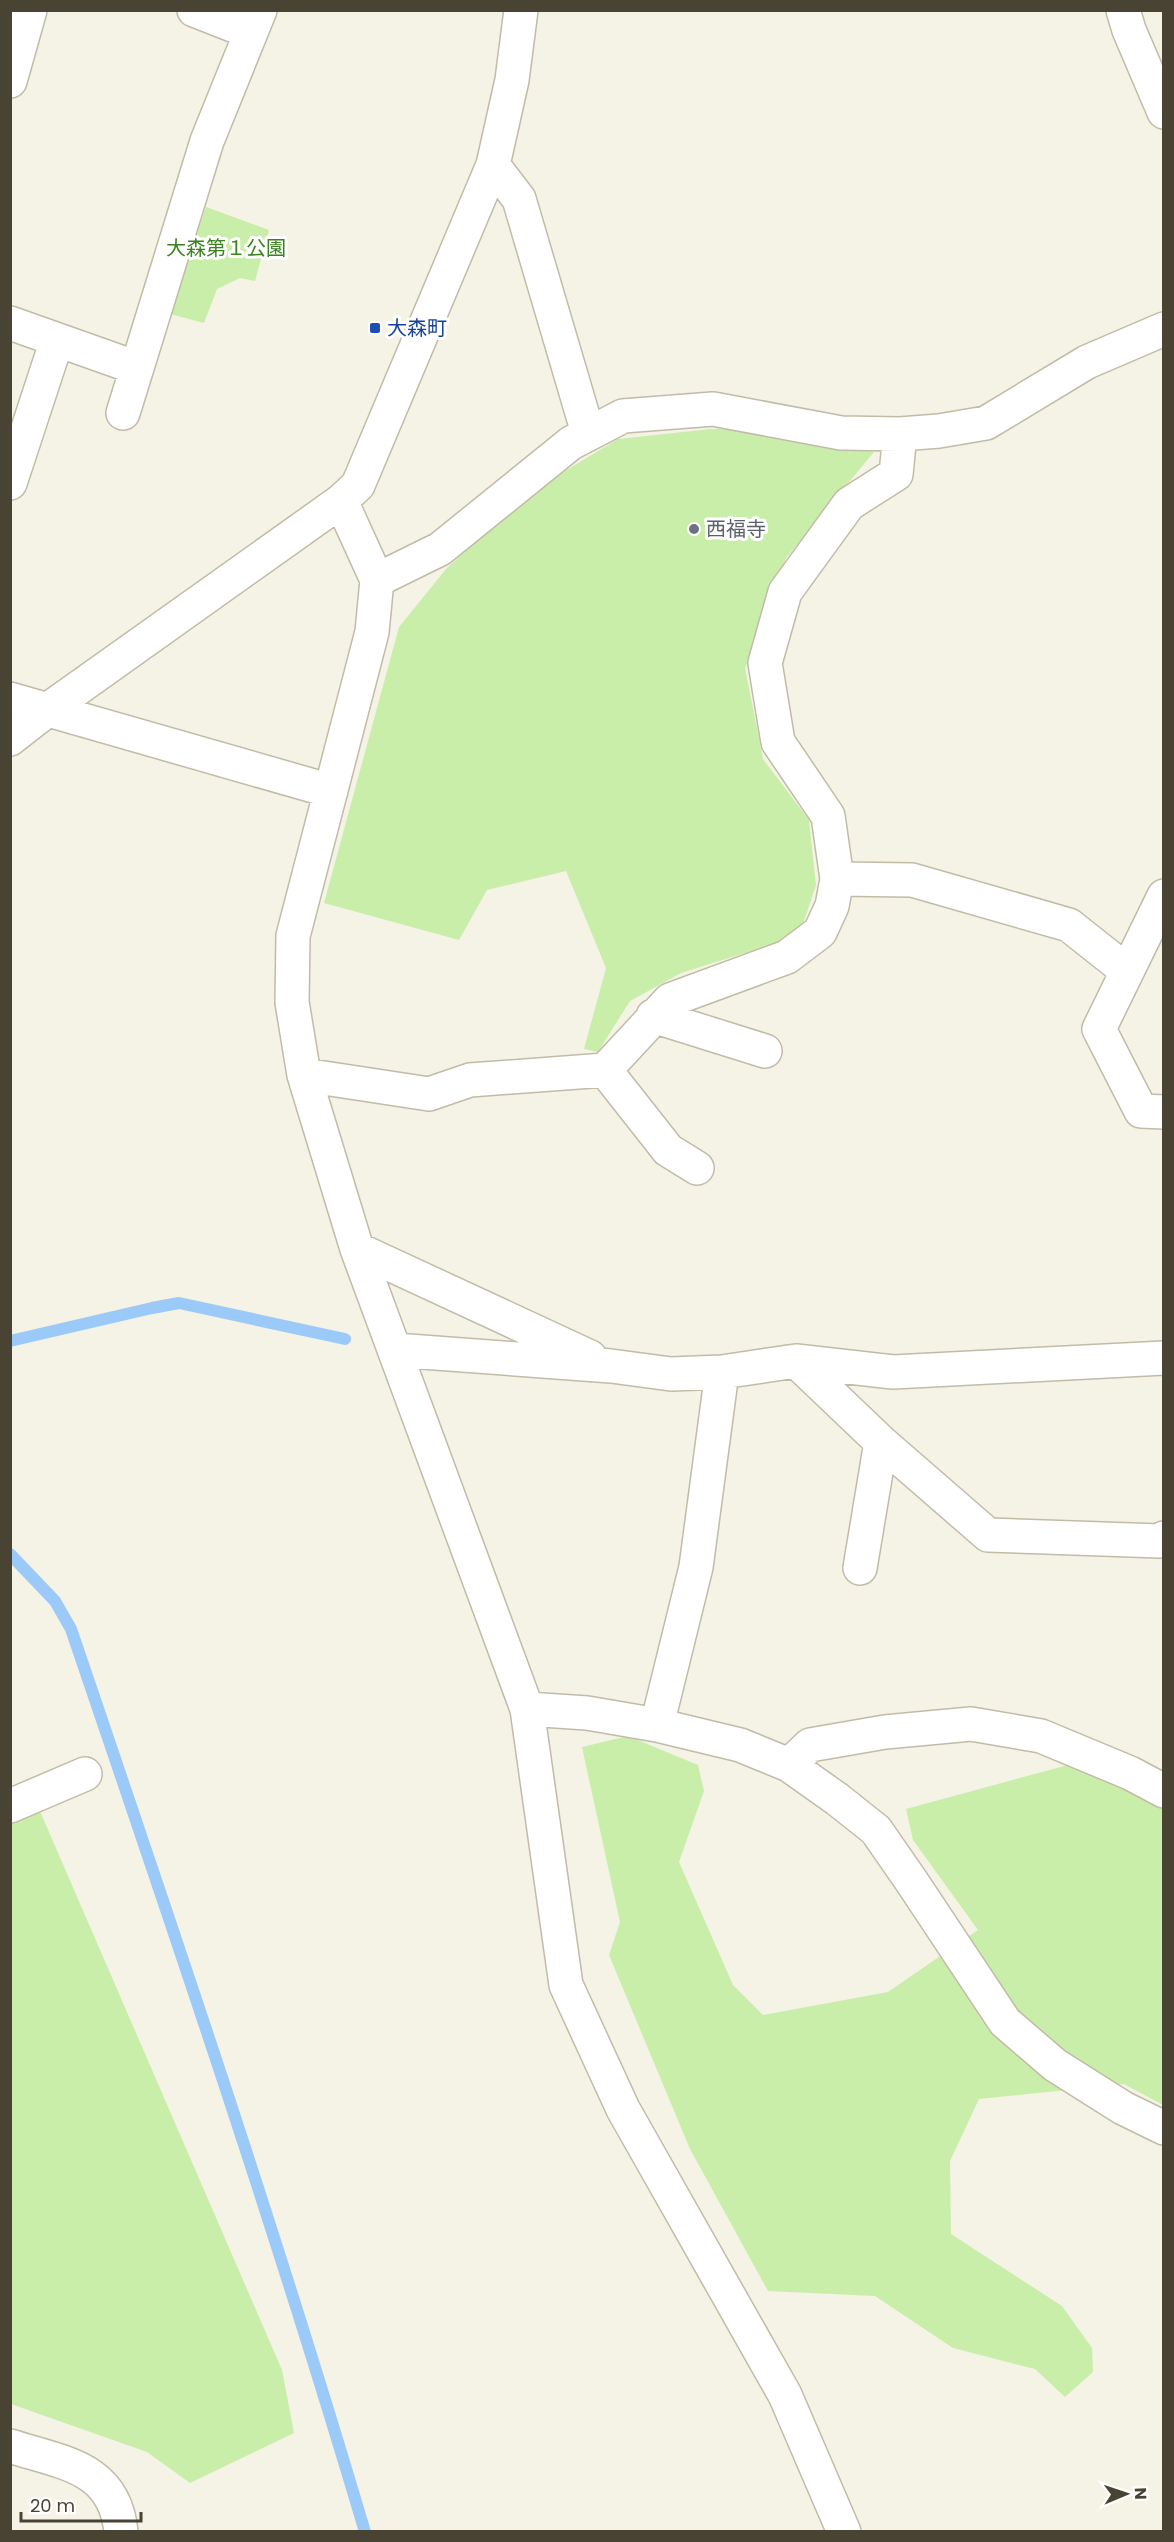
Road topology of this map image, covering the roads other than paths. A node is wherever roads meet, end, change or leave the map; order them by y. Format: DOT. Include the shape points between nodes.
graph roads {
  1 [pos="30,10"];
  2 [pos="194,10"];
  3 [pos="521,10"];
  4 [pos="1123,10"];
  5 [pos="255,21"];
  6 [pos="10,81"];
  7 [pos="1164,112"];
  8 [pos="493,165"];
  9 [pos="10,323"];
  10 [pos="1164,329"];
  11 [pos="57,340"];
  12 [pos="137,368"];
  13 [pos="123,413"];
  14 [pos="588,433"];
  15 [pos="900,434"];
  16 [pos="10,483"];
  17 [pos="341,501"];
  18 [pos="377,580"];
  19 [pos="10,699"];
  20 [pos="46,711"];
  21 [pos="10,739"];
  22 [pos="332,791"];
  23 [pos="837,879"];
  24 [pos="1164,896"];
  25 [pos="1127,971"];
  26 [pos="653,1016"];
  27 [pos="765,1051"];
  28 [pos="605,1070"];
  29 [pos="304,1075"];
  30 [pos="1164,1112"];
  31 [pos="697,1168"];
  32 [pos="357,1250"];
  33 [pos="395,1350"];
  34 [pos="1164,1358"];
  35 [pos="796,1361"];
  36 [pos="611,1366"];
  37 [pos="722,1372"];
  38 [pos="880,1442"];
  39 [pos="1164,1538"];
  40 [pos="860,1568"];
  41 [pos="527,1709"];
  42 [pos="657,1725"];
  43 [pos="789,1765"];
  44 [pos="85,1774"];
  45 [pos="1164,1791"];
  46 [pos="10,1806"];
  47 [pos="1164,2128"];
  48 [pos="10,2446"];
  49 [pos="121,2532"];
  50 [pos="844,2532"];
  1 -- 6 [label="street"];
  2 -- 5 [label="street"];
  3 -- 8 [label="street" via="512,80"];
  4 -- 7 [label="street"];
  5 -- 12 [label="street" via="207,141"];
  8 -- 14 [label="street" via="519,199"];
  8 -- 17 [label="street" via="358,485"];
  9 -- 11 [label="street"];
  10 -- 15 [label="street" via="1087,362 986,423"];
  11 -- 12 [label="street"];
  11 -- 16 [label="street"];
  12 -- 13 [label="street"];
  14 -- 15 [label="street" via="623,417 712,409 841,433"];
  14 -- 18 [label="street" via="440,549"];
  15 -- 23 [label="street" via="896,474 849,504 784,592 765,663 778,742 828,816"];
  17 -- 18 [label="street"];
  17 -- 20 [label="street"];
  18 -- 22 [label="street" via="372,632"];
  19 -- 20 [label="street"];
  20 -- 21 [label="street"];
  20 -- 22 [label="street"];
  22 -- 29 [label="street" via="293,936 292,1002"];
  23 -- 25 [label="street" via="912,880 1069,925"];
  23 -- 26 [label="street" via="832,906 820,932 787,957 670,1000"];
  24 -- 25 [label="street"];
  25 -- 30 [label="street" via="1099,1029 1141,1111"];
  26 -- 27 [label="street"];
  26 -- 28 [label="street"];
  28 -- 29 [label="street" via="470,1080 429,1094"];
  28 -- 31 [label="street" via="668,1150"];
  29 -- 32 [label="street"];
  32 -- 33 [label="street"];
  32 -- 36 [label="street"];
  33 -- 36 [label="street"];
  33 -- 41 [label="street"];
  34 -- 35 [label="street" via="893,1372"];
  35 -- 37 [label="street"];
  35 -- 38 [label="street"];
  36 -- 37 [label="street" via="671,1374"];
  37 -- 42 [label="street" via="696,1568"];
  38 -- 39 [label="street" via="988,1535 1160,1541"];
  38 -- 40 [label="street"];
  41 -- 42 [label="street" via="587,1713"];
  41 -- 50 [label="street" via="566,1985 623,2109 784,2395"];
  42 -- 43 [label="street" via="740,1745"];
  43 -- 45 [label="street" via="810,1745 885,1732 971,1724 1041,1736"];
  43 -- 47 [label="street" via="876,1830 1005,2022 1055,2065 1123,2108"];
  44 -- 46 [label="street"];
  48 -- 49 [label="street" via="76,2468 99,2480 116,2502"];
}
